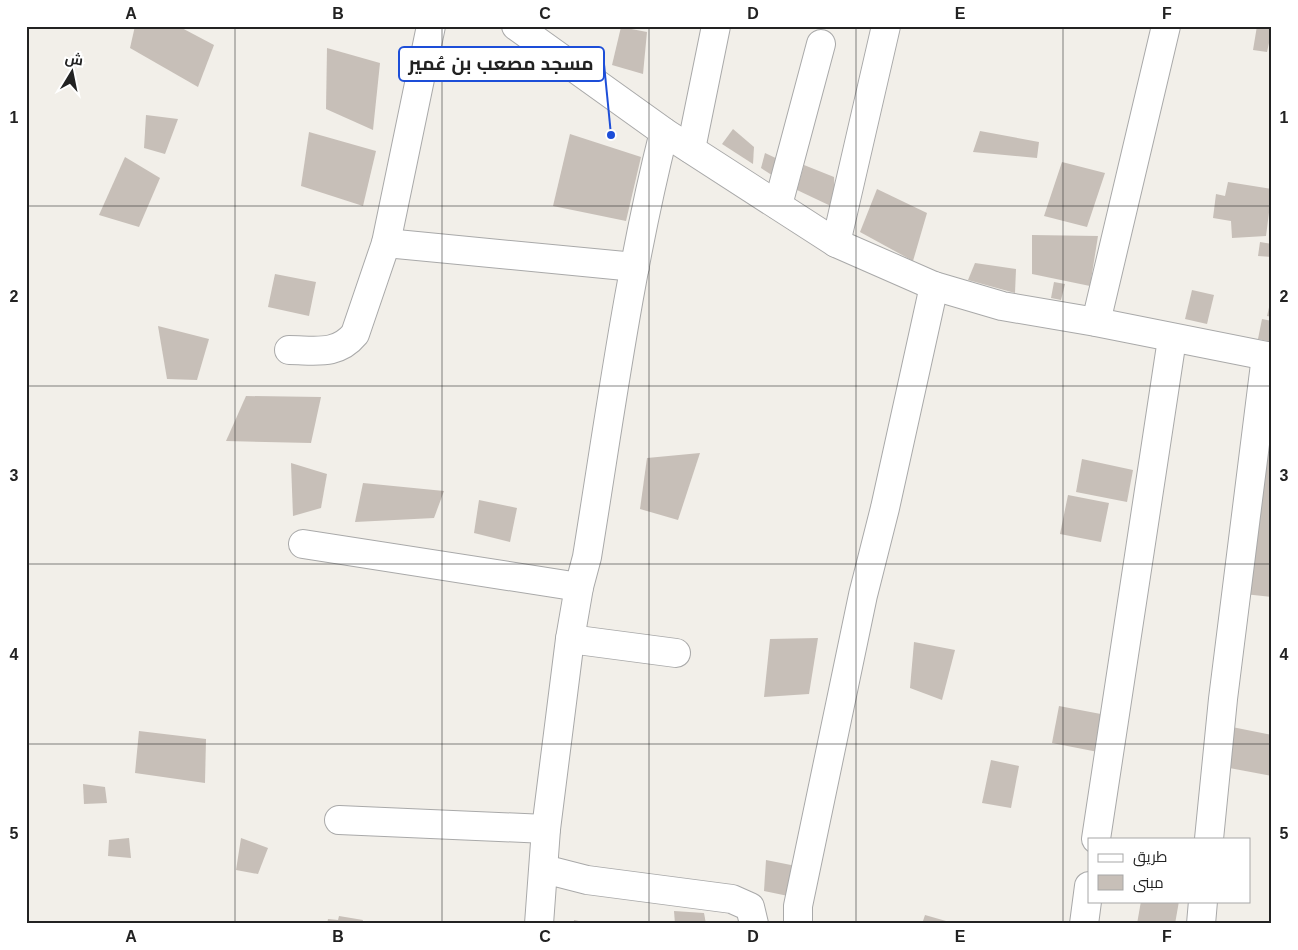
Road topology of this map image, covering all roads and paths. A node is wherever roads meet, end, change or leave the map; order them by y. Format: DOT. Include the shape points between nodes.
graph roads {
  1 [pos="431,26"];
  2 [pos="516,26"];
  3 [pos="716,26"];
  4 [pos="886,26"];
  5 [pos="1166,26"];
  6 [pos="821,44"];
  7 [pos="664,132"];
  8 [pos="691,149"];
  9 [pos="778,205"];
  10 [pos="386,243"];
  11 [pos="836,243"];
  12 [pos="635,268"];
  13 [pos="934,286"];
  14 [pos="1096,322"];
  15 [pos="1172,339"];
  16 [pos="289,350"];
  17 [pos="1269,357"];
  18 [pos="304,544"];
  19 [pos="579,587"];
  20 [pos="570,639"];
  21 [pos="676,653"];
  22 [pos="339,820"];
  23 [pos="546,829"];
  24 [pos="1096,838"];
  25 [pos="1209,838"];
  26 [pos="544,869"];
  27 [pos="1088,894"];
  28 [pos="1203,902"];
  29 [pos="538,924"];
  30 [pos="754,924"];
  31 [pos="798,924"];
  32 [pos="1084,924"];
  33 [pos="1201,924"];
  1 -- 10 [label="street"];
  2 -- 7 [label="street"];
  3 -- 8 [label="street"];
  4 -- 11 [label="street"];
  5 -- 14 [label="street"];
  6 -- 9 [label="street"];
  7 -- 8 [label="street"];
  7 -- 12 [label="street"];
  8 -- 9 [label="street"];
  9 -- 11 [label="street"];
  10 -- 12 [label="street"];
  10 -- 16 [label="street" via="354,334 346,344 336,350"];
  11 -- 13 [label="street"];
  12 -- 19 [label="street" via="587,557"];
  13 -- 14 [label="street" via="1002,306"];
  13 -- 31 [label="street" via="859,615 798,906"];
  14 -- 15 [label="street"];
  15 -- 17 [label="street"];
  15 -- 24 [label="street"];
  17 -- 25 [label="street" via="1223,699"];
  18 -- 19 [label="street"];
  19 -- 20 [label="street"];
  20 -- 21 [label="street"];
  20 -- 23 [label="street"];
  22 -- 23 [label="street"];
  23 -- 26 [label="street"];
  26 -- 29 [label="street"];
  26 -- 30 [label="street" via="588,880 732,899 750,907"];
  27 -- 32 [label="street"];
  28 -- 33 [label="street"];
}
